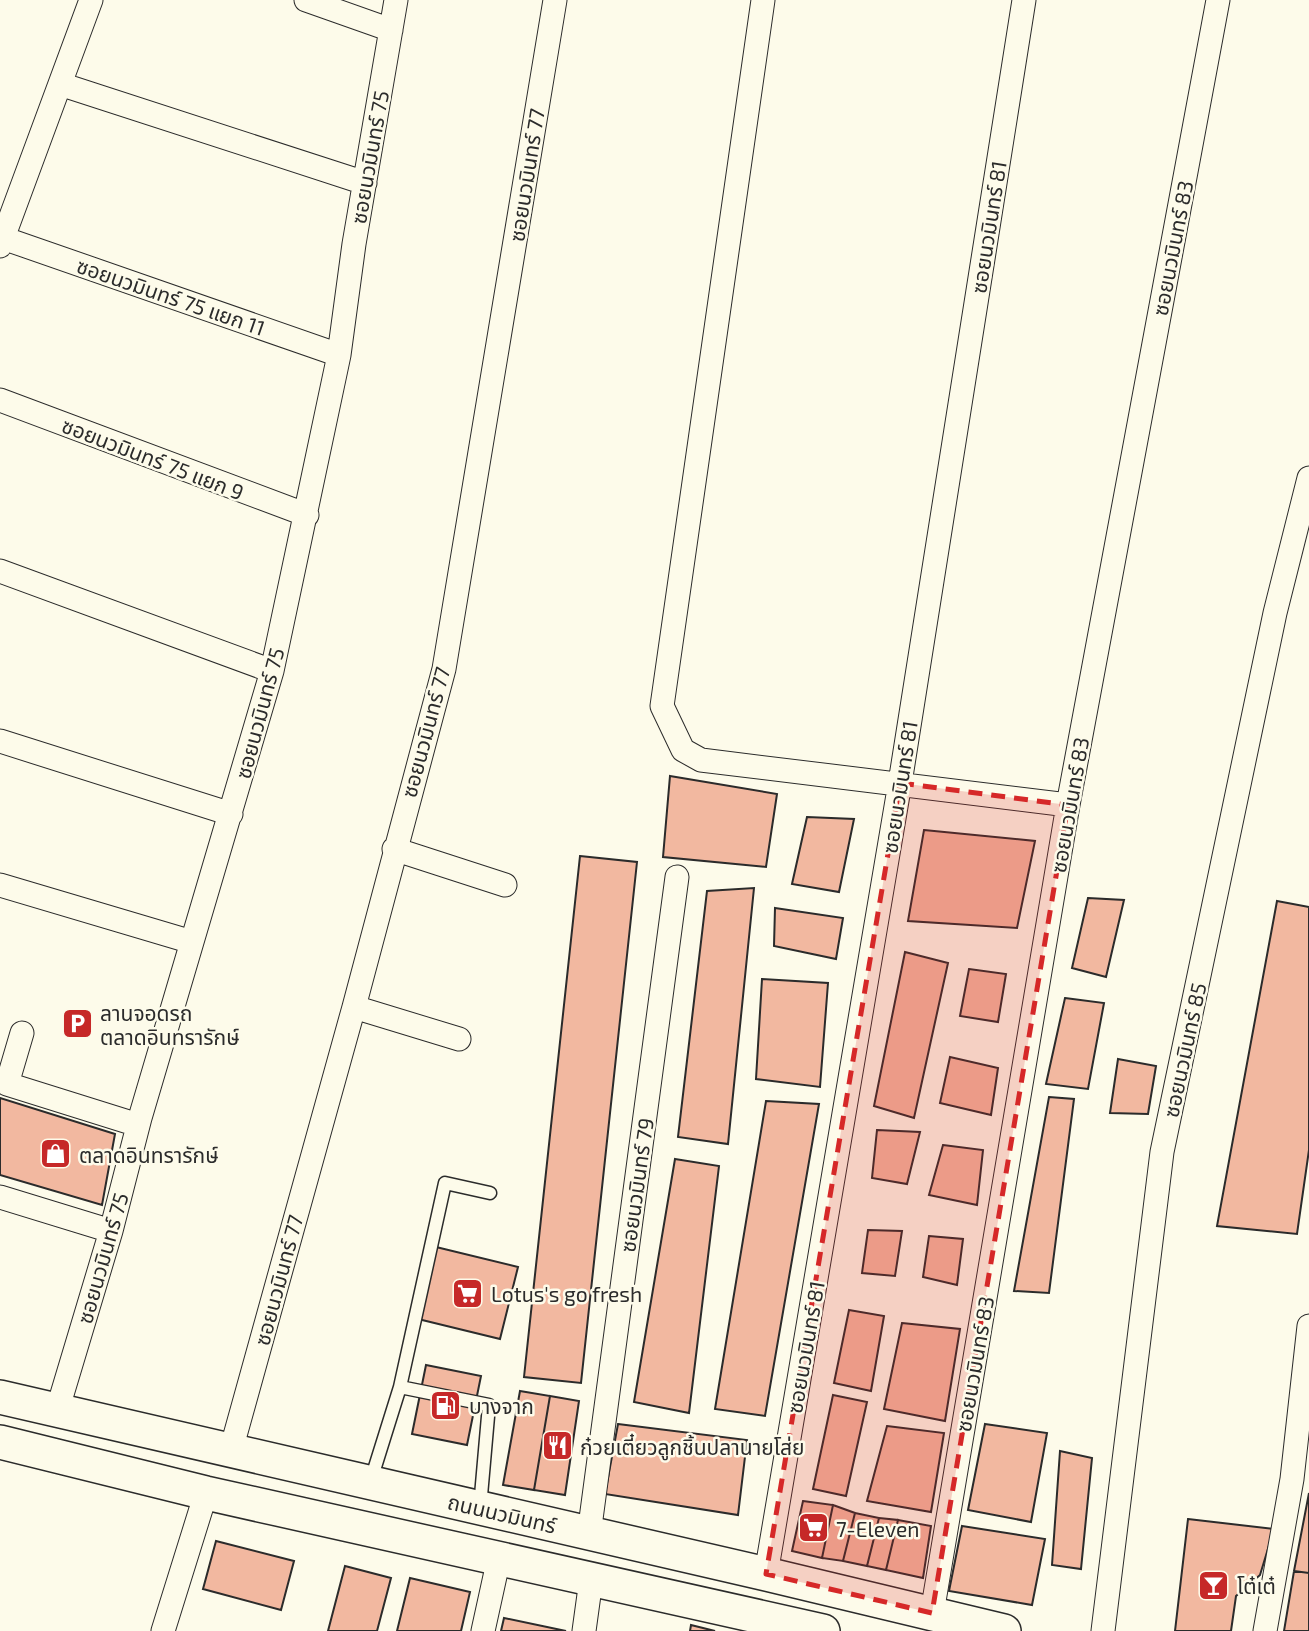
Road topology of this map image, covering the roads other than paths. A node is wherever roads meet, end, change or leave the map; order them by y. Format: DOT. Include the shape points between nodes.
graph roads {
  1 [pos="91,0"];
  2 [pos="306,0"];
  3 [pos="396,0"];
  4 [pos="555,0"];
  5 [pos="763,0"];
  6 [pos="1024,0"];
  7 [pos="1218,0"];
  8 [pos="391,30"];
  9 [pos="60,83"];
  10 [pos="365,183"];
  11 [pos="1,242"];
  12 [pos="339,355"];
  13 [pos="0,400"];
  14 [pos="1309,478"];
  15 [pos="307,515"];
  16 [pos="0,570"];
  17 [pos="272,671"];
  18 [pos="0,741"];
  19 [pos="900,783"];
  20 [pos="1068,804"];
  21 [pos="231,814"];
  22 [pos="394,849"];
  23 [pos="677,877"];
  24 [pos="505,885"];
  25 [pos="0,886"];
  26 [pos="192,942"];
  27 [pos="354,1007"];
  28 [pos="22,1033"];
  29 [pos="459,1039"];
  30 [pos="138,1125"];
  31 [pos="490,1193"];
  32 [pos="0,1198"];
  33 [pos="111,1231"];
  34 [pos="1309,1326"];
  35 [pos="400,1387"];
  36 [pos="0,1397"];
  37 [pos="57,1410"];
  38 [pos="0,1442"];
  39 [pos="231,1450"];
  40 [pos="370,1483"];
  41 [pos="206,1493"];
  42 [pos="480,1508"];
  43 [pos="512,1516"];
  44 [pos="589,1534"];
  45 [pos="499,1558"];
  46 [pos="766,1574"];
  47 [pos="591,1580"];
  48 [pos="932,1613"];
  49 [pos="766,1625"];
  50 [pos="163,1631"];
  51 [pos="483,1631"];
  52 [pos="584,1631"];
  53 [pos="823,1631"];
  54 [pos="1004,1631"];
  55 [pos="1103,1631"];
  56 [pos="1265,1631"];
  1 -- 9 [label="street"];
  2 -- 8 [label="street"];
  3 -- 8 [label="street, ซอยนวมินทร์ 75"];
  4 -- 22 [label="street, ซอยนวมินทร์ 77" via="443,669"];
  5 -- 19 [label="street" via="662,706 683,750 701,760"];
  6 -- 19 [label="street, ซอยนวมินทร์ 81"];
  7 -- 20 [label="street, ซอยนวมินทร์ 83"];
  8 -- 10 [label="street, ซอยนวมินทร์ 75"];
  9 -- 10 [label="street"];
  9 -- 11 [label="street"];
  10 -- 12 [label="street, ซอยนวมินทร์ 75"];
  11 -- 12 [label="street, ซอยนวมินทร์ 75 แยก 11"];
  12 -- 15 [label="street, ซอยนวมินทร์ 75"];
  13 -- 15 [label="street, ซอยนวมินทร์ 75 แยก 9"];
  14 -- 55 [label="street, ซอยนวมินทร์ 85" via="1272,627 1162,1152"];
  15 -- 17 [label="street, ซอยนวมินทร์ 75"];
  16 -- 17 [label="street"];
  17 -- 21 [label="street, ซอยนวมินทร์ 75"];
  18 -- 21 [label="street"];
  19 -- 20 [label="street"];
  19 -- 46 [label="street, ซอยนวมินทร์ 81"];
  20 -- 48 [label="street, ซอยนวมินทร์ 83"];
  21 -- 26 [label="street, ซอยนวมินทร์ 75"];
  22 -- 24 [label="street"];
  22 -- 27 [label="street, ซอยนวมินทร์ 77"];
  23 -- 44 [label="street, ซอยนวมินทร์ 79"];
  25 -- 26 [label="street"];
  26 -- 30 [label="street, ซอยนวมินทร์ 75"];
  27 -- 29 [label="street"];
  27 -- 39 [label="street, ซอยนวมินทร์ 77"];
  28 -- 30 [label="street" via="7,1084"];
  30 -- 33 [label="street, ซอยนวมินทร์ 75"];
  31 -- 35 [label="lane" via="445,1183"];
  32 -- 33 [label="street"];
  33 -- 37 [label="street, ซอยนวมินทร์ 75"];
  34 -- 56 [label="street" via="1292,1479"];
  35 -- 40 [label="lane"];
  35 -- 42 [label="lane" via="489,1405"];
  36 -- 37 [label="main road, ถนนนวมินทร์"];
  37 -- 39 [label="main road, ถนนนวมินทร์"];
  38 -- 41 [label="main road"];
  39 -- 40 [label="main road, ถนนนวมินทร์"];
  40 -- 42 [label="main road, ถนนนวมินทร์"];
  41 -- 45 [label="main road"];
  41 -- 50 [label="street"];
  42 -- 43 [label="main road, ถนนนวมินทร์"];
  43 -- 44 [label="main road, ถนนนวมินทร์"];
  43 -- 45 [label="main road"];
  44 -- 46 [label="main road, ถนนนวมินทร์"];
  45 -- 47 [label="main road"];
  45 -- 51 [label="street"];
  46 -- 48 [label="main road, ถนนนวมินทร์"];
  47 -- 49 [label="main road"];
  47 -- 52 [label="street"];
  48 -- 54 [label="main road, ถนนนวมินทร์"];
  49 -- 53 [label="main road"];
}
